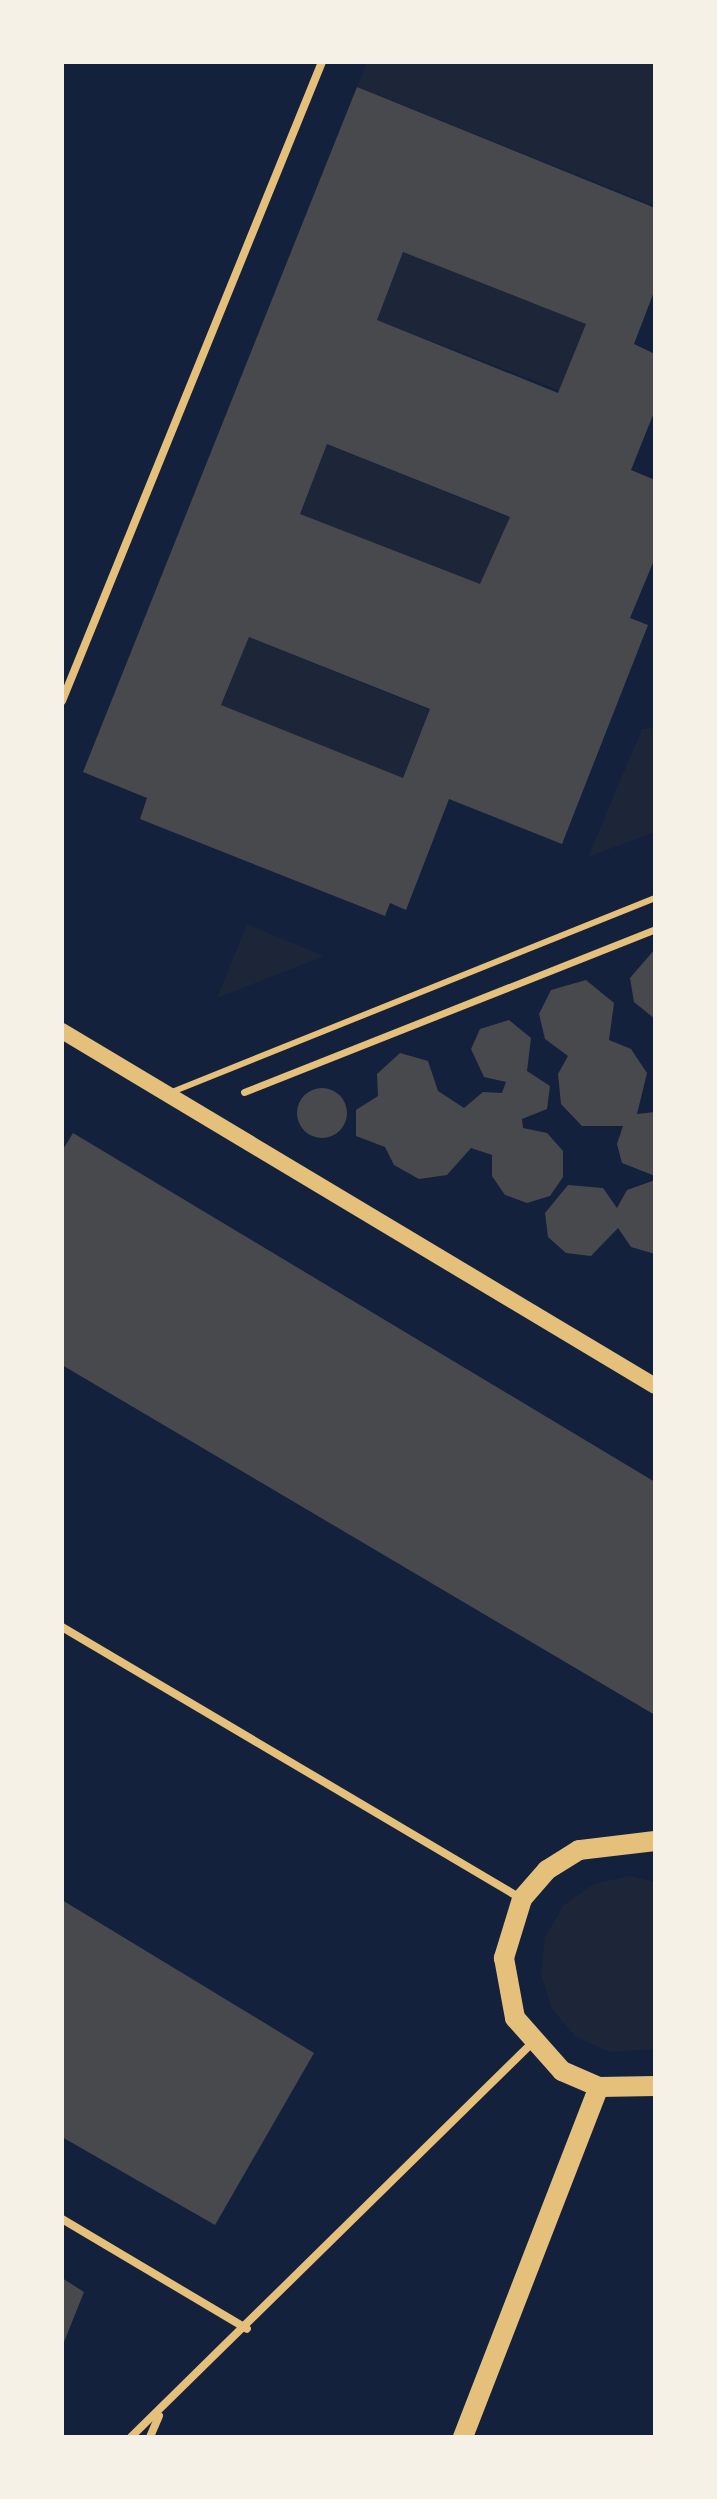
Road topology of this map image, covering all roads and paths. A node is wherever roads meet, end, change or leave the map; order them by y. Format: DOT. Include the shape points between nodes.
graph roads {
  1 [pos="322,62"];
  2 [pos="62,701"];
  3 [pos="655,898"];
  4 [pos="655,929"];
  5 [pos="62,1031"];
  6 [pos="244,1092"];
  7 [pos="168,1094"];
  8 [pos="655,1386"];
  9 [pos="62,1627"];
  10 [pos="655,1841"];
  11 [pos="522,1899"];
  12 [pos="531,2044"];
  13 [pos="655,2086"];
  14 [pos="599,2087"];
  15 [pos="62,2219"];
  16 [pos="247,2329"];
  17 [pos="161,2412"];
  18 [pos="131,2437"];
  19 [pos="150,2437"];
  20 [pos="463,2437"];
  1 -- 2 [label="street"];
  3 -- 7 [label="lane"];
  4 -- 6 [label="street"];
  5 -- 7 [label="main road"];
  7 -- 8 [label="main road"];
  9 -- 11 [label="street"];
  10 -- 11 [label="main road" via="579,1850"];
  11 -- 12 [label="main road" via="509,1927 505,1973 515,2018"];
  12 -- 14 [label="main road" via="562,2071"];
  12 -- 16 [label="street"];
  13 -- 14 [label="main road"];
  14 -- 20 [label="main road"];
  15 -- 16 [label="street"];
  16 -- 17 [label="street"];
  17 -- 18 [label="street"];
  17 -- 19 [label="street"];
}
